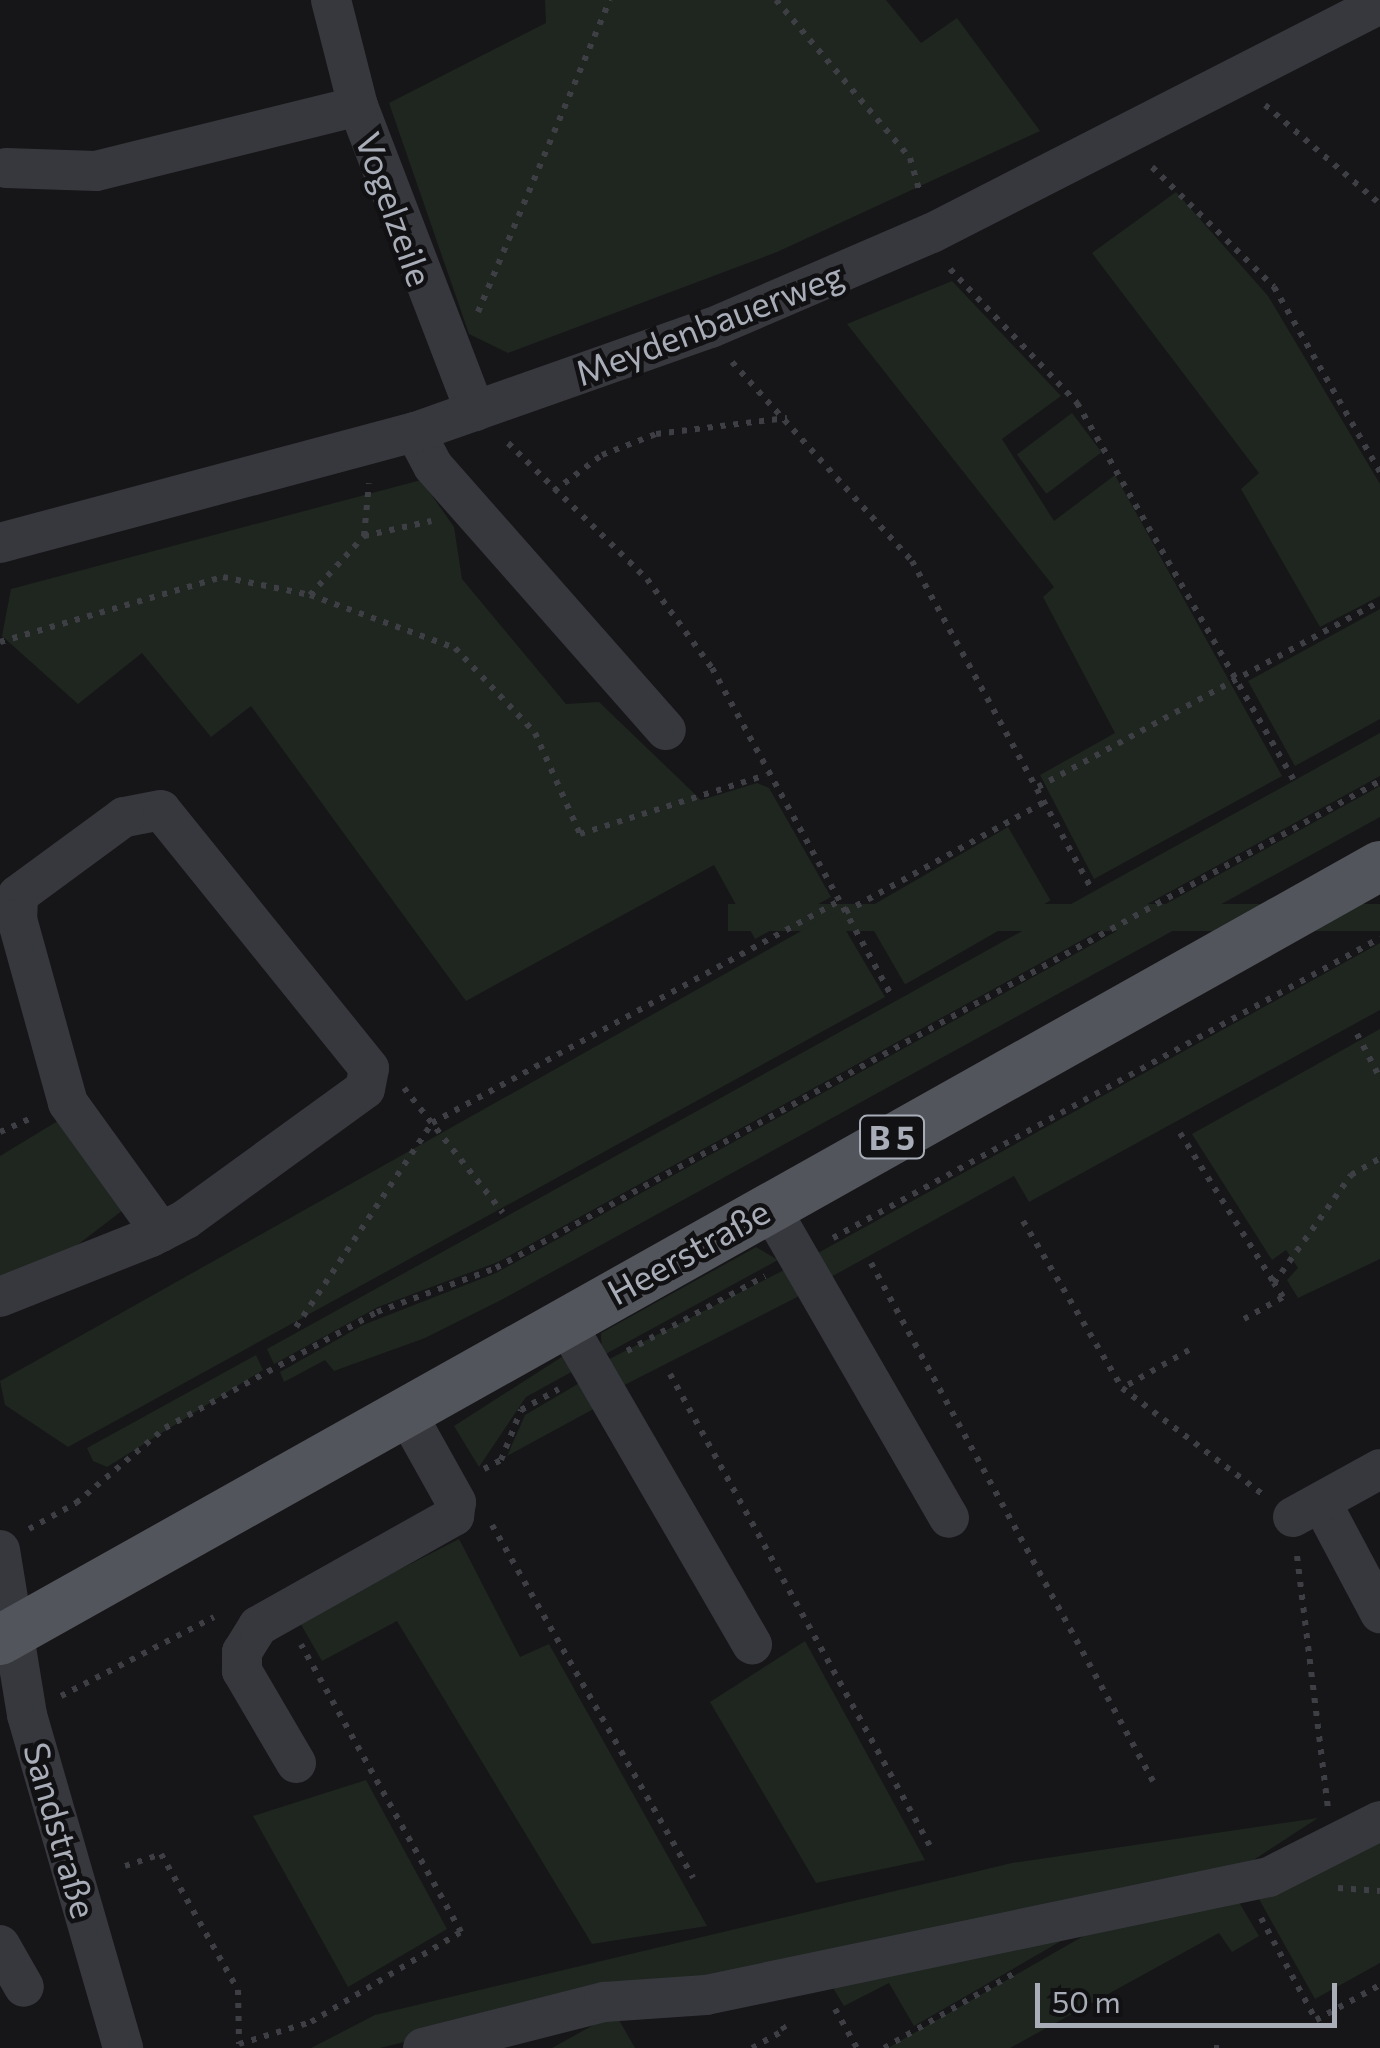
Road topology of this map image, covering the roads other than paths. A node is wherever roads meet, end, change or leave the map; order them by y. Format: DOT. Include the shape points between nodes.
graph roads {
  1 [pos="331,0"];
  2 [pos="1380,4"];
  3 [pos="1325,14"];
  4 [pos="358,106"];
  5 [pos="6,168"];
  6 [pos="476,411"];
  7 [pos="415,432"];
  8 [pos="0,543"];
  9 [pos="666,730"];
  10 [pos="1380,866"];
  11 [pos="769,1206"];
  12 [pos="161,1232"];
  13 [pos="0,1297"];
  14 [pos="564,1320"];
  15 [pos="404,1409"];
  16 [pos="1380,1470"];
  17 [pos="949,1518"];
  18 [pos="8,1543"];
  19 [pos="1380,1613"];
  20 [pos="4,1638"];
  21 [pos="752,1644"];
  22 [pos="296,1763"];
  23 [pos="1380,1821"];
  24 [pos="0,1944"];
  25 [pos="24,1987"];
  26 [pos="122,2048"];
  27 [pos="423,2048"];
  1 -- 4 [label="street, Vogelzeile"];
  2 -- 3 [label="street, Meydenbauerweg"];
  3 -- 6 [label="street, Meydenbauerweg" via="932,233 711,328"];
  4 -- 5 [label="street" via="96,171"];
  4 -- 6 [label="street, Vogelzeile"];
  6 -- 7 [label="street, Meydenbauerweg"];
  7 -- 8 [label="street, Meydenbauerweg"];
  7 -- 9 [label="street" via="472,511"];
  10 -- 11 [label="main road, Heerstraße / B 5"];
  11 -- 14 [label="main road, Heerstraße / B 5"];
  11 -- 17 [label="street"];
  12 -- 12 [label="street" via="365,1089 369,1068 161,810 124,817 18,895 68,1103"];
  12 -- 13 [label="street"];
  14 -- 15 [label="main road, Heerstraße / B 5"];
  14 -- 21 [label="street"];
  15 -- 20 [label="main road, Heerstraße / B 5"];
  15 -- 22 [label="street" via="456,1502 454,1516 258,1626 242,1672"];
  16 -- 19 [label="street" via="1306,1509"];
  18 -- 20 [label="street, Sandstraße"];
  20 -- 26 [label="street, Sandstraße"];
  23 -- 27 [label="street" via="1242,1883 706,1995 604,2002"];
  24 -- 25 [label="street"];
}
